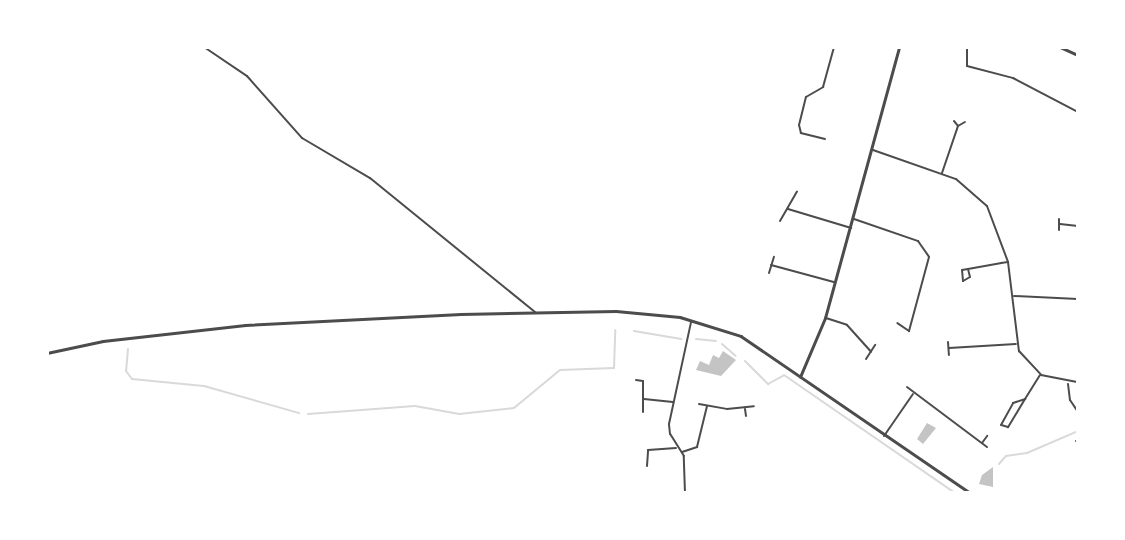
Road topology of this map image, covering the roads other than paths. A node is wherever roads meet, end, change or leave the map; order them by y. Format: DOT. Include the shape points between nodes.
graph roads {
  1 [pos="204,47"];
  2 [pos="834,47"];
  3 [pos="899,47"];
  4 [pos="967,47"];
  5 [pos="1060,47"];
  6 [pos="1078,55"];
  7 [pos="1078,112"];
  8 [pos="954,121"];
  9 [pos="965,122"];
  10 [pos="958,126"];
  11 [pos="825,139"];
  12 [pos="873,150"];
  13 [pos="941,174"];
  14 [pos="797,191"];
  15 [pos="788,209"];
  16 [pos="854,219"];
  17 [pos="1059,219"];
  18 [pos="780,221"];
  19 [pos="1059,224"];
  20 [pos="1078,226"];
  21 [pos="851,228"];
  22 [pos="1059,230"];
  23 [pos="774,257"];
  24 [pos="1008,262"];
  25 [pos="771,265"];
  26 [pos="968,269"];
  27 [pos="769,273"];
  28 [pos="835,282"];
  29 [pos="1013,296"];
  30 [pos="1078,299"];
  31 [pos="536,313"];
  32 [pos="825,318"];
  33 [pos="691,319"];
  34 [pos="897,323"];
  35 [pos="948,342"];
  36 [pos="1016,344"];
  37 [pos="875,345"];
  38 [pos="949,348"];
  39 [pos="871,352"];
  40 [pos="47,353"];
  41 [pos="949,355"];
  42 [pos="866,359"];
  43 [pos="1041,375"];
  44 [pos="800,377"];
  45 [pos="636,380"];
  46 [pos="1078,382"];
  47 [pos="1068,383"];
  48 [pos="906,387"];
  49 [pos="914,393"];
  50 [pos="644,399"];
  51 [pos="1025,399"];
  52 [pos="674,402"];
  53 [pos="699,404"];
  54 [pos="707,406"];
  55 [pos="754,406"];
  56 [pos="745,408"];
  57 [pos="643,412"];
  58 [pos="1078,412"];
  59 [pos="746,416"];
  60 [pos="884,436"];
  61 [pos="987,436"];
  62 [pos="982,443"];
  63 [pos="648,444"];
  64 [pos="677,447"];
  65 [pos="987,447"];
  66 [pos="648,450"];
  67 [pos="682,452"];
  68 [pos="647,466"];
  69 [pos="685,493"];
  70 [pos="970,493"];
  1 -- 31 [label="street" via="247,76 302,138 370,178"];
  2 -- 11 [label="street" via="823,87 806,97 799,125 801,133"];
  3 -- 12 [label="street"];
  4 -- 7 [label="street" via="967,66 1013,79"];
  5 -- 6 [label="street"];
  8 -- 10 [label="street"];
  9 -- 10 [label="street"];
  10 -- 13 [label="street"];
  12 -- 13 [label="street"];
  12 -- 16 [label="street"];
  13 -- 24 [label="street" via="964,184 987,206"];
  14 -- 15 [label="street"];
  15 -- 18 [label="street"];
  15 -- 21 [label="street"];
  16 -- 21 [label="street"];
  16 -- 34 [label="street" via="918,241 929,257 909,331"];
  17 -- 19 [label="street"];
  19 -- 20 [label="street"];
  19 -- 22 [label="street"];
  21 -- 28 [label="street"];
  23 -- 25 [label="street"];
  24 -- 26 [label="street"];
  24 -- 29 [label="street"];
  25 -- 27 [label="street"];
  25 -- 28 [label="street"];
  28 -- 32 [label="street"];
  29 -- 30 [label="street"];
  29 -- 36 [label="street"];
  31 -- 33 [label="street" via="639,312"];
  31 -- 40 [label="street" via="245,325"];
  32 -- 39 [label="street" via="847,325"];
  32 -- 44 [label="street"];
  33 -- 44 [label="street" via="741,337"];
  33 -- 52 [label="street"];
  35 -- 38 [label="street"];
  36 -- 38 [label="street"];
  36 -- 43 [label="street" via="1027,364"];
  37 -- 39 [label="street"];
  38 -- 41 [label="street"];
  39 -- 42 [label="street"];
  43 -- 47 [label="street"];
  43 -- 51 [label="street"];
  44 -- 60 [label="street"];
  45 -- 50 [label="street" via="643,381"];
  46 -- 47 [label="street"];
  47 -- 58 [label="street" via="1070,400"];
  48 -- 49 [label="street"];
  49 -- 60 [label="street"];
  49 -- 62 [label="street"];
  50 -- 52 [label="street"];
  50 -- 57 [label="street"];
  51 -- 51 [label="street" via="1013,403 1001,425 1009,427"];
  52 -- 64 [label="street" via="670,434"];
  53 -- 54 [label="street"];
  54 -- 56 [label="street"];
  54 -- 67 [label="street" via="697,447"];
  55 -- 56 [label="street"];
  56 -- 59 [label="street"];
  60 -- 70 [label="street"];
  61 -- 62 [label="street"];
  62 -- 65 [label="street"];
  63 -- 66 [label="street"];
  64 -- 66 [label="street"];
  64 -- 67 [label="street"];
  66 -- 68 [label="street"];
  67 -- 69 [label="street"];
}
